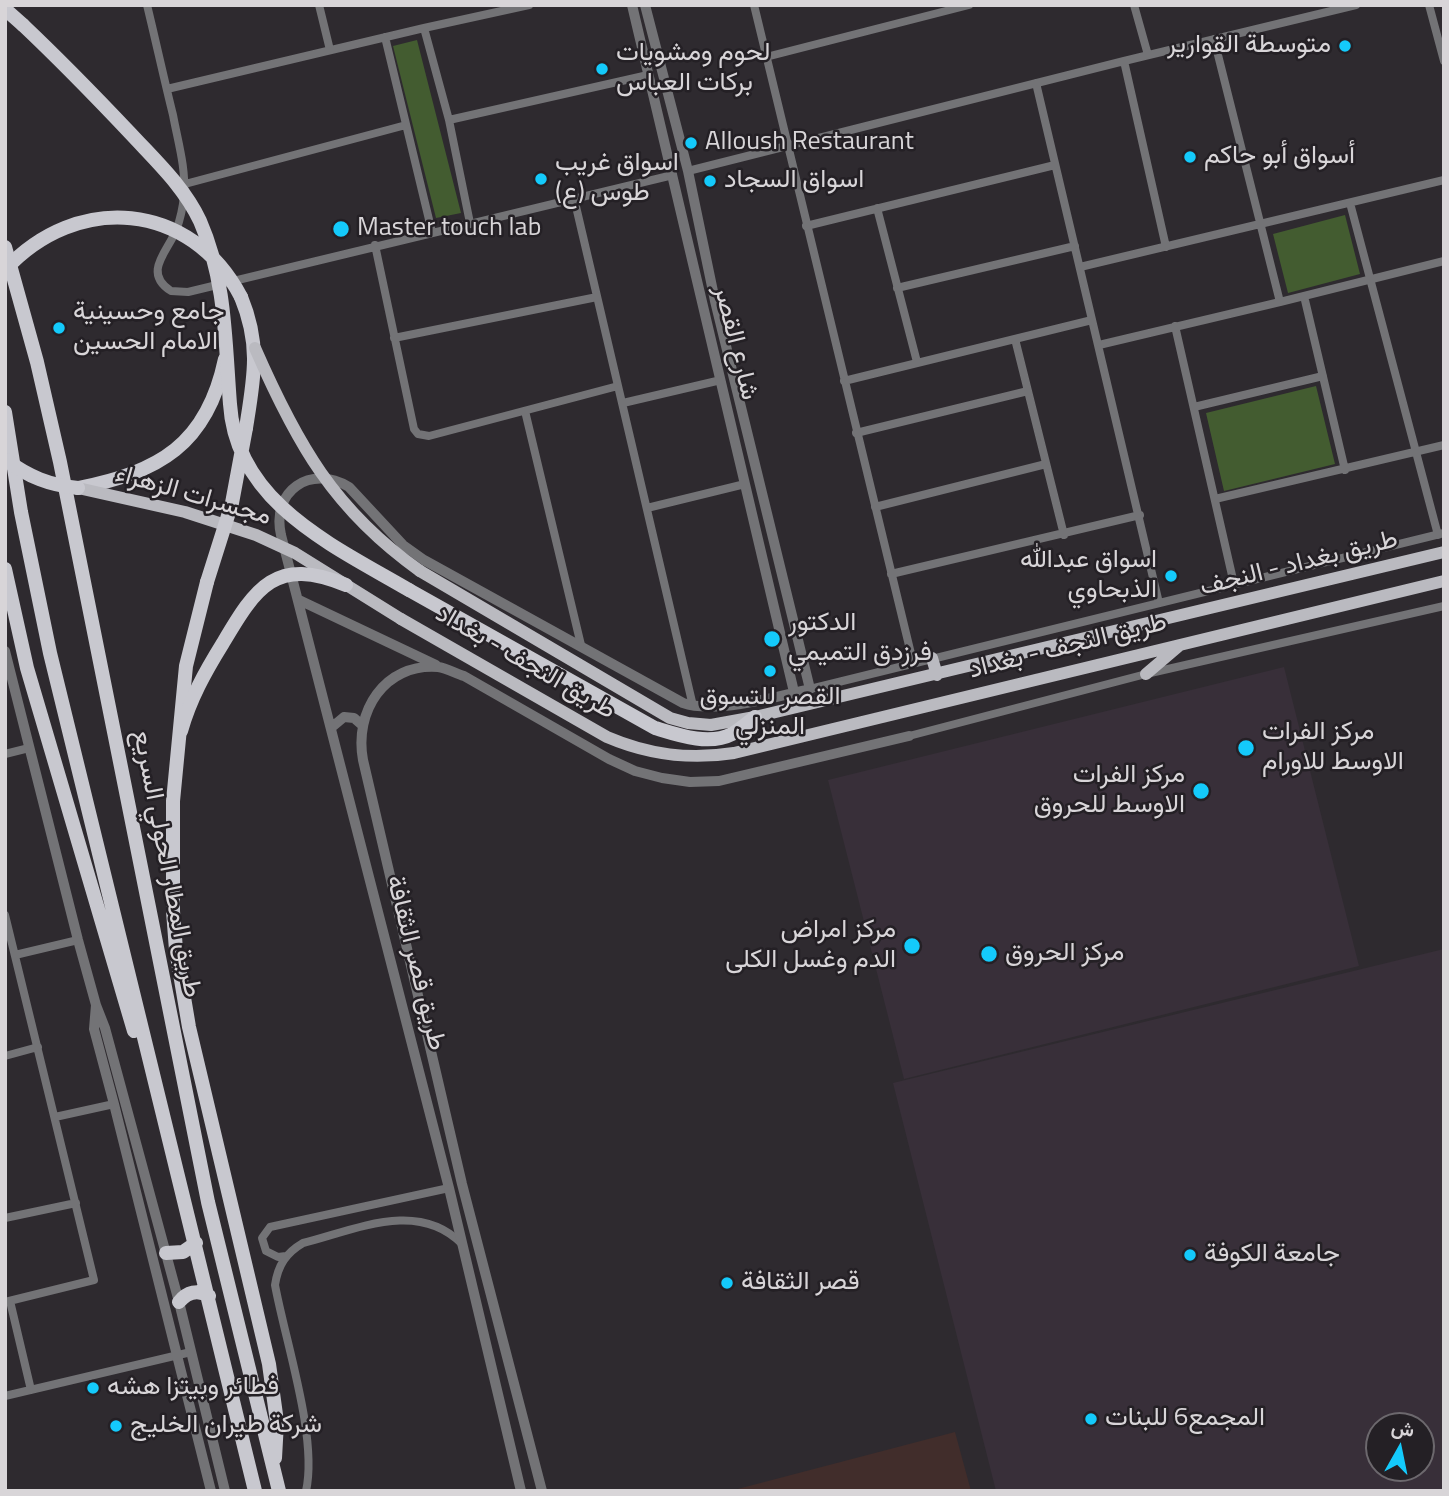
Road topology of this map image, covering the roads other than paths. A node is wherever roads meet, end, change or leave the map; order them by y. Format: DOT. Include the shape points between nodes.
graph roads {
  1 [pos="319,5"];
  2 [pos="529,5"];
  3 [pos="632,5"];
  4 [pos="645,5"];
  5 [pos="754,5"];
  6 [pos="969,5"];
  7 [pos="1134,5"];
  8 [pos="1356,5"];
  9 [pos="1429,5"];
  10 [pos="148,6"];
  11 [pos="5,9"];
  12 [pos="424,27"];
  13 [pos="385,37"];
  14 [pos="1214,39"];
  15 [pos="330,50"];
  16 [pos="1148,55"];
  17 [pos="766,57"];
  18 [pos="1124,61"];
  19 [pos="1444,61"];
  20 [pos="648,75"];
  21 [pos="1035,83"];
  22 [pos="167,89"];
  23 [pos="449,120"];
  24 [pos="406,125"];
  25 [pos="786,145"];
  26 [pos="1055,165"];
  27 [pos="688,172"];
  28 [pos="673,175"];
  29 [pos="1444,180"];
  30 [pos="185,184"];
  31 [pos="574,198"];
  32 [pos="1350,203"];
  33 [pos="877,208"];
  34 [pos="470,223"];
  35 [pos="806,226"];
  36 [pos="1260,226"];
  37 [pos="432,232"];
  38 [pos="375,245"];
  39 [pos="1075,246"];
  40 [pos="5,247"];
  41 [pos="1166,247"];
  42 [pos="1444,261"];
  43 [pos="1080,267"];
  44 [pos="5,270"];
  45 [pos="1371,279"];
  46 [pos="712,286"];
  47 [pos="897,288"];
  48 [pos="699,290"];
  49 [pos="1304,296"];
  50 [pos="597,297"];
  51 [pos="1280,302"];
  52 [pos="1092,320"];
  53 [pos="721,324"];
  54 [pos="1175,326"];
  55 [pos="708,327"];
  56 [pos="394,338"];
  57 [pos="1015,339"];
  58 [pos="1099,345"];
  59 [pos="255,348"];
  60 [pos="227,349"];
  61 [pos="917,362"];
  62 [pos="1323,376"];
  63 [pos="721,380"];
  64 [pos="844,381"];
  65 [pos="618,386"];
  66 [pos="1028,391"];
  67 [pos="624,403"];
  68 [pos="1194,407"];
  69 [pos="525,411"];
  70 [pos="5,412"];
  71 [pos="856,433"];
  72 [pos="7,438"];
  73 [pos="1444,446"];
  74 [pos="1417,452"];
  75 [pos="5,460"];
  76 [pos="1045,464"];
  77 [pos="1345,470"];
  78 [pos="745,484"];
  79 [pos="78,488"];
  80 [pos="1215,499"];
  81 [pos="875,507"];
  82 [pos="647,508"];
  83 [pos="1140,515"];
  84 [pos="1441,534"];
  85 [pos="1064,535"];
  86 [pos="1444,552"];
  87 [pos="5,569"];
  88 [pos="891,574"];
  89 [pos="1444,581"];
  90 [pos="1234,584"];
  91 [pos="346,585"];
  92 [pos="299,600"];
  93 [pos="1159,603"];
  94 [pos="1444,606"];
  95 [pos="401,619"];
  96 [pos="1183,642"];
  97 [pos="580,645"];
  98 [pos="5,651"];
  99 [pos="932,658"];
  100 [pos="913,662"];
  101 [pos="441,667"];
  102 [pos="1146,674"];
  103 [pos="937,675"];
  104 [pos="810,689"];
  105 [pos="794,692"];
  106 [pos="693,706"];
  107 [pos="755,717"];
  108 [pos="362,725"];
  109 [pos="332,727"];
  110 [pos="181,731"];
  111 [pos="909,736"];
  112 [pos="29,748"];
  113 [pos="5,754"];
  114 [pos="5,915"];
  115 [pos="78,940"];
  116 [pos="15,955"];
  117 [pos="96,1005"];
  118 [pos="38,1047"];
  119 [pos="5,1056"];
  120 [pos="161,1101"];
  121 [pos="114,1104"];
  122 [pos="55,1117"];
  123 [pos="449,1188"];
  124 [pos="76,1203"];
  125 [pos="5,1218"];
  126 [pos="196,1243"];
  127 [pos="463,1245"];
  128 [pos="166,1253"];
  129 [pos="286,1256"];
  130 [pos="209,1296"];
  131 [pos="7,1301"];
  132 [pos="179,1302"];
  133 [pos="191,1352"];
  134 [pos="176,1355"];
  135 [pos="31,1390"];
  136 [pos="5,1396"];
  137 [pos="274,1469"];
  138 [pos="211,1491"];
  139 [pos="225,1491"];
  140 [pos="256,1491"];
  141 [pos="279,1491"];
  142 [pos="306,1491"];
  143 [pos="521,1491"];
  144 [pos="542,1491"];
  1 -- 15 [label="street"];
  2 -- 12 [label="street"];
  3 -- 20 [label="street, شارع القصر"];
  4 -- 27 [label="street, شارع القصر"];
  5 -- 17 [label="street"];
  6 -- 17 [label="street"];
  7 -- 16 [label="street"];
  8 -- 14 [label="street"];
  9 -- 19 [label="street"];
  10 -- 22 [label="street"];
  11 -- 60 [label="highway, bridge" via="69,69 171,176 192,205 215,264"];
  12 -- 13 [label="street"];
  12 -- 23 [label="street"];
  13 -- 15 [label="street"];
  13 -- 24 [label="street"];
  14 -- 16 [label="street"];
  14 -- 36 [label="street"];
  15 -- 22 [label="street"];
  16 -- 18 [label="street"];
  17 -- 25 [label="street"];
  18 -- 21 [label="street"];
  18 -- 41 [label="street"];
  20 -- 23 [label="street"];
  20 -- 28 [label="street, شارع القصر"];
  21 -- 25 [label="street"];
  21 -- 26 [label="street"];
  22 -- 30 [label="street"];
  23 -- 34 [label="street"];
  24 -- 30 [label="street"];
  24 -- 37 [label="street"];
  25 -- 27 [label="street"];
  25 -- 35 [label="street"];
  26 -- 33 [label="street"];
  26 -- 39 [label="street"];
  27 -- 46 [label="street, شارع القصر"];
  28 -- 31 [label="street"];
  28 -- 48 [label="street, شارع القصر"];
  29 -- 32 [label="street"];
  30 -- 38 [label="street" via="177,229 158,264 159,280 171,292 188,292"];
  31 -- 34 [label="street"];
  31 -- 50 [label="street"];
  32 -- 36 [label="street"];
  32 -- 45 [label="street"];
  33 -- 35 [label="street"];
  33 -- 47 [label="street"];
  34 -- 37 [label="street"];
  35 -- 64 [label="street"];
  36 -- 41 [label="street"];
  36 -- 51 [label="street"];
  37 -- 38 [label="street"];
  38 -- 56 [label="street"];
  39 -- 43 [label="street"];
  39 -- 47 [label="street"];
  40 -- 137 [label="highway, طريق المطار الحولي السريع" via="60,462 208,1202"];
  41 -- 43 [label="street"];
  42 -- 45 [label="street"];
  43 -- 52 [label="street"];
  44 -- 59 [label="highway, bridge" via="31,246 77,223 128,218 162,224 200,245 224,268 248,313"];
  45 -- 49 [label="street"];
  45 -- 74 [label="street"];
  46 -- 48 [label="street" via="706,292"];
  46 -- 53 [label="street, شارع القصر"];
  47 -- 61 [label="street"];
  48 -- 55 [label="street, شارع القصر"];
  49 -- 51 [label="street"];
  49 -- 62 [label="street"];
  50 -- 56 [label="street"];
  50 -- 65 [label="street"];
  51 -- 54 [label="street"];
  52 -- 57 [label="street"];
  52 -- 58 [label="street"];
  53 -- 55 [label="street" via="713,322"];
  53 -- 104 [label="street, شارع القصر"];
  54 -- 58 [label="street"];
  54 -- 68 [label="street"];
  55 -- 63 [label="street, شارع القصر"];
  56 -- 69 [label="street" via="418,434 429,436"];
  57 -- 61 [label="street"];
  57 -- 66 [label="street"];
  58 -- 83 [label="street"];
  59 -- 107 [label="main road, طريق بغداد - النجف, bridge" via="290,424 319,472 375,537 421,571 670,718 711,725"];
  59 -- 110 [label="highway, bridge" via="242,463 192,638"];
  60 -- 79 [label="highway, bridge" via="211,405 187,442 135,473"];
  60 -- 107 [label="highway, bridge" via="235,437 262,485 298,523 655,728 719,739"];
  61 -- 64 [label="street"];
  62 -- 68 [label="street"];
  62 -- 77 [label="street"];
  63 -- 67 [label="street"];
  63 -- 78 [label="street, شارع القصر"];
  64 -- 71 [label="street"];
  65 -- 67 [label="street"];
  65 -- 69 [label="street"];
  66 -- 71 [label="street"];
  66 -- 76 [label="street"];
  67 -- 82 [label="street"];
  68 -- 80 [label="street"];
  69 -- 97 [label="street"];
  70 -- 72 [label="highway"];
  71 -- 81 [label="street"];
  72 -- 120 [label="highway" via="50,653"];
  73 -- 74 [label="street"];
  74 -- 77 [label="street"];
  74 -- 84 [label="street"];
  75 -- 79 [label="highway, bridge" via="34,478"];
  76 -- 81 [label="street"];
  76 -- 85 [label="street"];
  77 -- 80 [label="street"];
  78 -- 82 [label="street"];
  78 -- 105 [label="street, شارع القصر"];
  79 -- 91 [label="main road, مجسرات الزهراء, bridge" via="185,512 256,535"];
  80 -- 90 [label="street"];
  81 -- 88 [label="street"];
  82 -- 106 [label="street"];
  83 -- 85 [label="street"];
  83 -- 93 [label="street"];
  84 -- 90 [label="street"];
  85 -- 88 [label="street"];
  86 -- 103 [label="main road, طريق بغداد - النجف"];
  87 -- 120 [label="highway" via="27,668 143,1061"];
  88 -- 100 [label="street"];
  89 -- 96 [label="main road, طريق النجف - بغداد"];
  90 -- 93 [label="street"];
  91 -- 95 [label="main road, مجسرات الزهراء, bridge"];
  91 -- 110 [label="highway, bridge" via="309,574 282,578 261,588 205,671"];
  92 -- 97 [label="street, طريق قصر الثقافة" via="279,513 297,485 329,478 349,487 424,561"];
  92 -- 101 [label="street"];
  92 -- 109 [label="street, طريق قصر الثقافة"];
  93 -- 99 [label="street"];
  94 -- 102 [label="street"];
  95 -- 96 [label="main road, طريق النجف - بغداد" via="607,737 678,757 734,753"];
  96 -- 102 [label="main road"];
  97 -- 106 [label="street, طريق قصر الثقافة"];
  98 -- 112 [label="street"];
  99 -- 100 [label="street"];
  99 -- 103 [label="main road"];
  100 -- 104 [label="street"];
  101 -- 108 [label="street, طريق قصر الثقافة" via="413,670 388,683 369,705"];
  101 -- 111 [label="street" via="608,759 662,779 719,781"];
  102 -- 111 [label="street"];
  103 -- 107 [label="main road, طريق بغداد - النجف"];
  104 -- 105 [label="street"];
  105 -- 106 [label="street" via="709,708"];
  108 -- 109 [label="street" via="344,717"];
  108 -- 144 [label="street, طريق قصر الثقافة" via="363,760 462,1184"];
  109 -- 123 [label="street, طريق قصر الثقافة"];
  110 -- 137 [label="highway" via="173,801 176,950 189,1027 269,1364 277,1422"];
  112 -- 113 [label="street"];
  112 -- 115 [label="street"];
  114 -- 116 [label="street"];
  115 -- 116 [label="street"];
  115 -- 117 [label="street"];
  116 -- 118 [label="street"];
  117 -- 121 [label="street" via="94,1030"];
  117 -- 128 [label="street"];
  118 -- 119 [label="street"];
  118 -- 122 [label="street"];
  120 -- 126 [label="highway"];
  121 -- 122 [label="street"];
  121 -- 134 [label="street"];
  122 -- 124 [label="street"];
  123 -- 127 [label="street, طريق قصر الثقافة"];
  123 -- 129 [label="street" via="270,1227 262,1238 266,1251"];
  124 -- 125 [label="street"];
  124 -- 131 [label="street" via="94,1280"];
  126 -- 128 [label="highway" via="183,1252"];
  126 -- 130 [label="highway"];
  127 -- 129 [label="street" via="432,1224 404,1219 303,1243"];
  127 -- 143 [label="street, طريق قصر الثقافة"];
  128 -- 132 [label="street"];
  129 -- 142 [label="street" via="275,1285 305,1429"];
  130 -- 132 [label="highway" via="195,1292"];
  130 -- 140 [label="highway"];
  131 -- 135 [label="street"];
  132 -- 133 [label="street"];
  133 -- 134 [label="street"];
  133 -- 139 [label="street"];
  134 -- 135 [label="street"];
  134 -- 138 [label="street"];
  135 -- 136 [label="street"];
  137 -- 141 [label="highway, طريق المطار الحولي السريع"];
}
